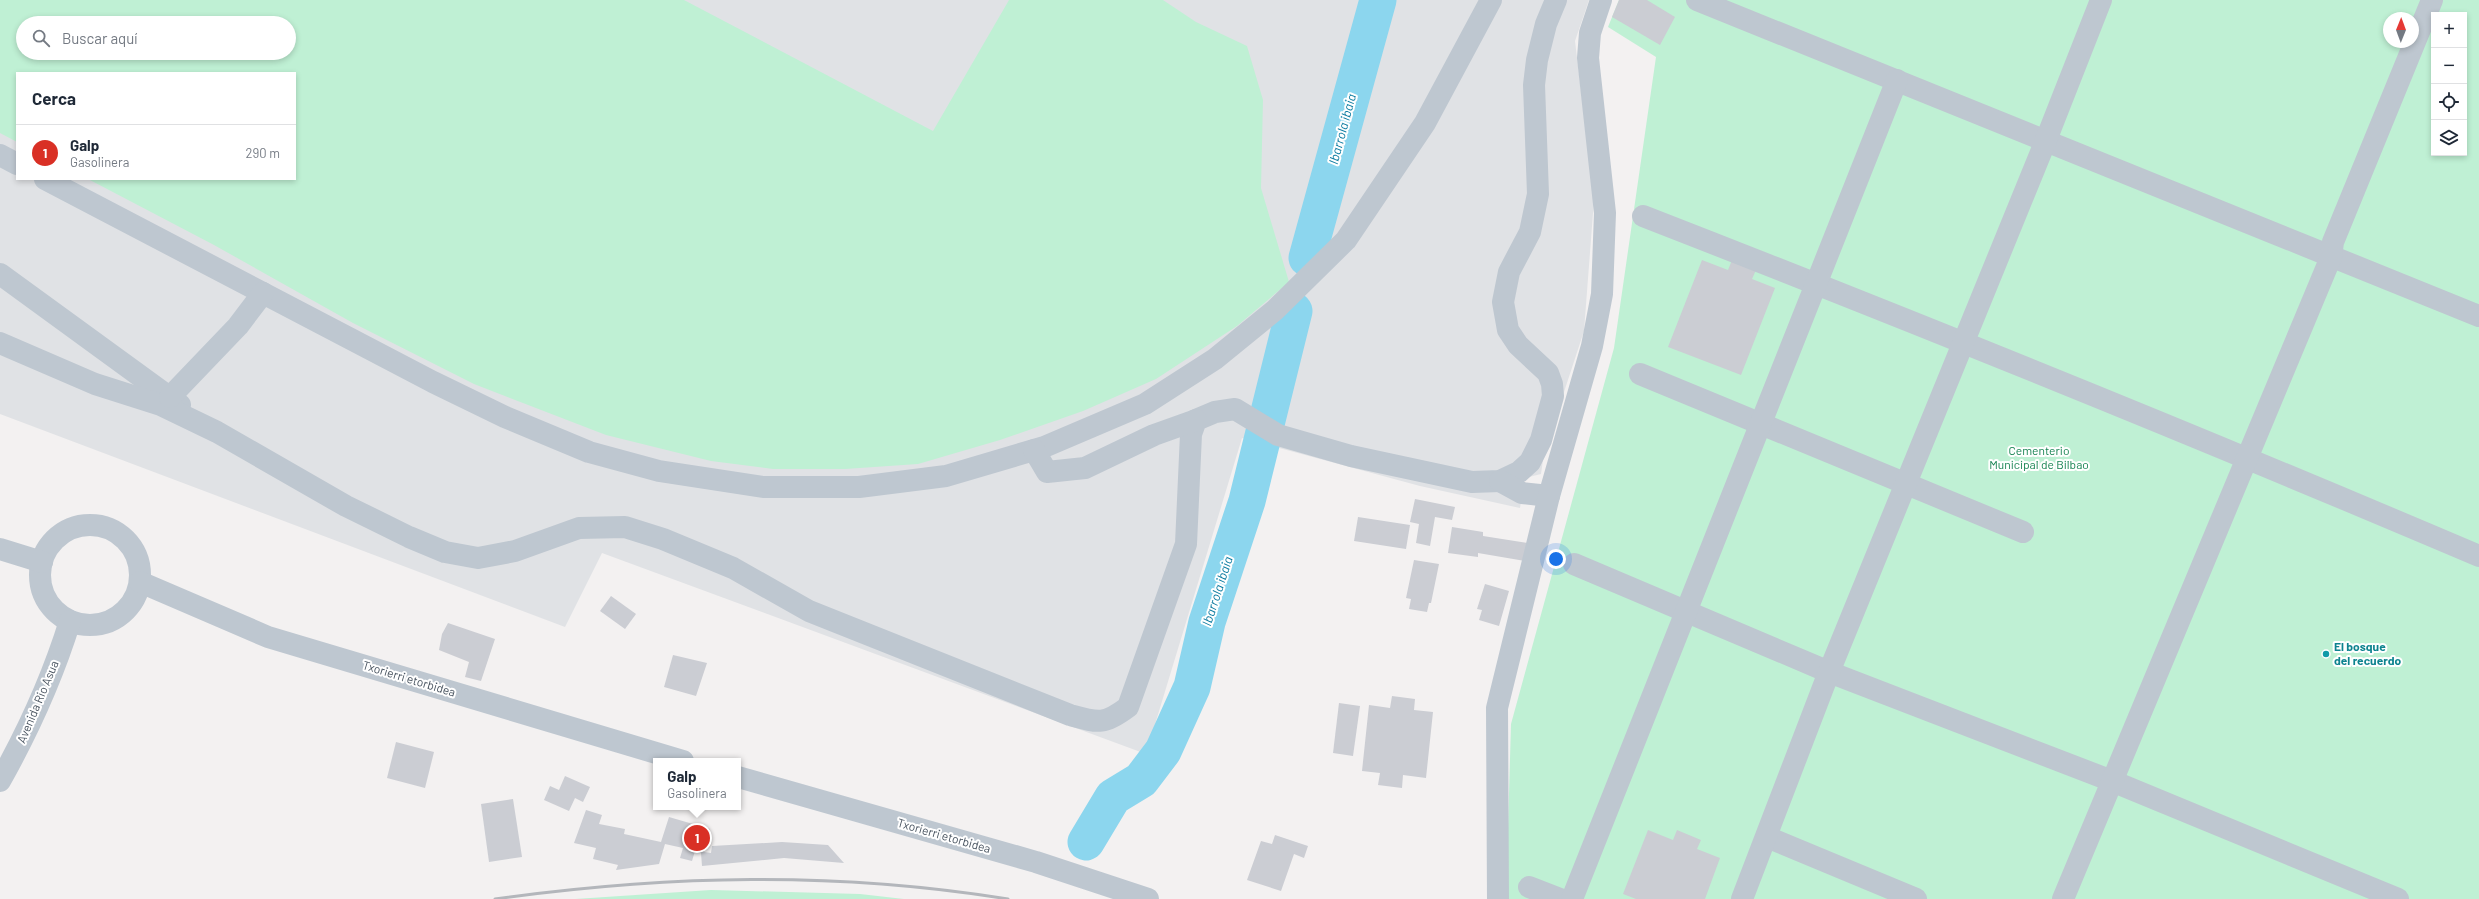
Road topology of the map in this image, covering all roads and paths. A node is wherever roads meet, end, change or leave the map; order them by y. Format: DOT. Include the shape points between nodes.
graph roads {
  1 [pos="1491,0"];
  2 [pos="1556,0"];
  3 [pos="1601,0"];
  4 [pos="1697,0"];
  5 [pos="2101,0"];
  6 [pos="2432,0"];
  7 [pos="1897,80"];
  8 [pos="2046,140"];
  9 [pos="0,155"];
  10 [pos="16,163"];
  11 [pos="47,180"];
  12 [pos="1643,216"];
  13 [pos="2331,257"];
  14 [pos="0,274"];
  15 [pos="1816,283"];
  16 [pos="263,293"];
  17 [pos="2479,316"];
  18 [pos="0,343"];
  19 [pos="1963,344"];
  20 [pos="1640,374"];
  21 [pos="170,397"];
  22 [pos="1196,420"];
  23 [pos="1760,424"];
  24 [pos="217,432"];
  25 [pos="1034,450"];
  26 [pos="2247,457"];
  27 [pos="1500,481"];
  28 [pos="1906,484"];
  29 [pos="1548,496"];
  30 [pos="2023,532"];
  31 [pos="0,549"];
  32 [pos="2479,556"];
  33 [pos="42,562"];
  34 [pos="1574,564"];
  35 [pos="140,582"];
  36 [pos="1685,610"];
  37 [pos="70,621"];
  38 [pos="1829,672"];
  39 [pos="673,758"];
  40 [pos="741,778"];
  41 [pos="0,781"];
  42 [pos="2112,782"];
  43 [pos="1767,837"];
  44 [pos="1529,887"];
  45 [pos="1148,899"];
  46 [pos="1498,899"];
  47 [pos="1560,899"];
  48 [pos="1572,899"];
  49 [pos="1742,899"];
  50 [pos="1916,899"];
  51 [pos="2063,899"];
  52 [pos="2398,899"];
  1 -- 25 [label="street" via="1425,123 1346,240 1275,310 1215,359 1145,404"];
  2 -- 27 [label="street" via="1546,24 1534,85 1538,194 1530,232 1509,272 1503,302 1508,330 1518,345 1548,373 1553,396 1540,440 1530,462 1519,472"];
  3 -- 29 [label="street" via="1590,33 1588,58 1605,213 1602,294 1592,346"];
  4 -- 7 [label="street"];
  5 -- 8 [label="street"];
  6 -- 13 [label="street" via="2333,242"];
  7 -- 8 [label="street"];
  7 -- 15 [label="street"];
  8 -- 13 [label="street"];
  8 -- 19 [label="street"];
  9 -- 10 [label="street"];
  11 -- 16 [label="street"];
  12 -- 15 [label="street"];
  13 -- 17 [label="street"];
  13 -- 26 [label="street"];
  14 -- 21 [label="street"];
  15 -- 19 [label="street"];
  15 -- 23 [label="street"];
  16 -- 21 [label="street" via="238,326"];
  16 -- 25 [label="street" via="505,417 589,452 659,470 762,487 859,487 946,476"];
  18 -- 24 [label="street" via="94,384 161,405"];
  19 -- 26 [label="street"];
  19 -- 28 [label="street"];
  20 -- 23 [label="street"];
  21 -- 24 [label="street"];
  22 -- 24 [label="street" via="1190,434 1186,544 1128,707 1109,721 1088,720 1041,704 808,611 733,568 663,539 625,527 579,528 515,551 478,558 446,552 346,506"];
  22 -- 25 [label="street" via="1154,435 1085,468 1047,472"];
  22 -- 27 [label="street" via="1215,412 1235,410 1278,435 1351,456 1472,482"];
  23 -- 28 [label="street"];
  23 -- 36 [label="street"];
  26 -- 32 [label="street"];
  26 -- 42 [label="street"];
  27 -- 29 [label="street" via="1522,493"];
  28 -- 30 [label="street"];
  28 -- 38 [label="street"];
  29 -- 46 [label="street" via="1497,708"];
  31 -- 33 [label="street"];
  33 -- 35 [label="street" via="48,547 60,535 75,527 103,527 123,537 134,550 140,566"];
  33 -- 37 [label="street" via="40,576 45,597 58,614"];
  34 -- 36 [label="street"];
  35 -- 37 [label="street" via="135,597 114,619 100,624 85,625"];
  35 -- 39 [label="street, Txorierri etorbidea" via="268,637"];
  36 -- 38 [label="street"];
  36 -- 48 [label="street"];
  37 -- 41 [label="street, Avenida Rio Asua" via="20,745"];
  38 -- 42 [label="street"];
  38 -- 43 [label="street"];
  40 -- 45 [label="street, Txorierri etorbidea" via="1036,862"];
  42 -- 51 [label="street"];
  42 -- 52 [label="street"];
  43 -- 49 [label="street"];
  43 -- 50 [label="street"];
  44 -- 47 [label="street"];
}
